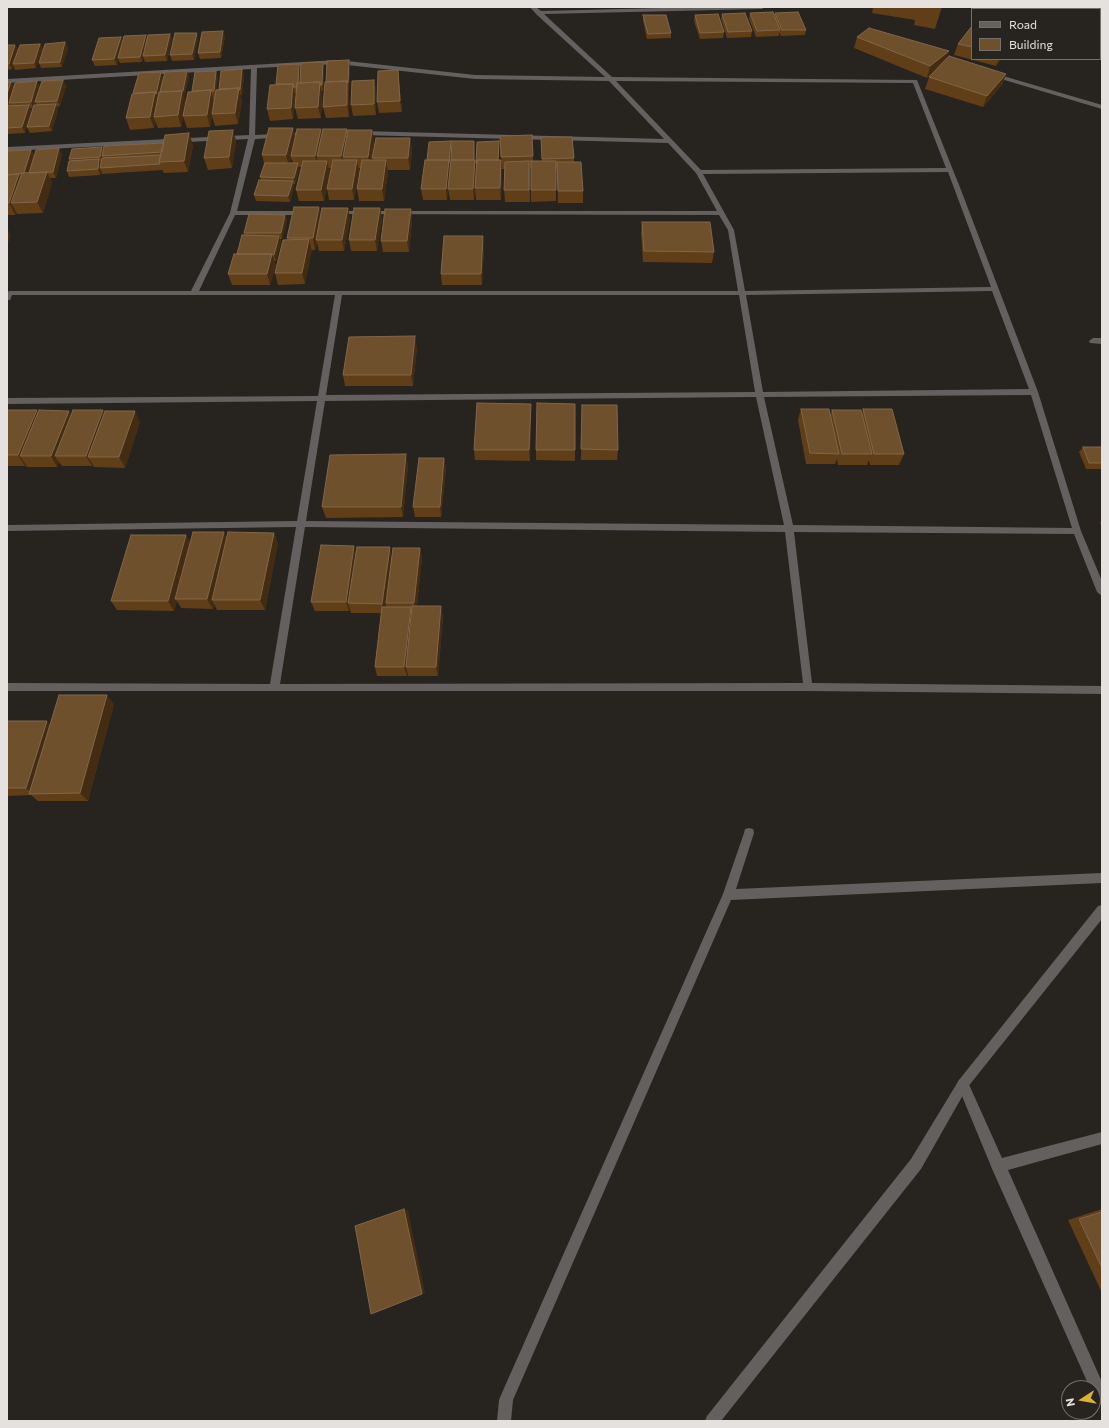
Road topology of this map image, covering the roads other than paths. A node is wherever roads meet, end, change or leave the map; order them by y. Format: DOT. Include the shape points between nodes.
graph roads {
  1 [pos="762,7"];
  2 [pos="536,10"];
  3 [pos="254,66"];
  4 [pos="988,73"];
  5 [pos="612,80"];
  6 [pos="7,81"];
  7 [pos="1102,107"];
  8 [pos="352,133"];
  9 [pos="315,134"];
  10 [pos="252,136"];
  11 [pos="669,141"];
  12 [pos="7,149"];
  13 [pos="950,170"];
  14 [pos="699,172"];
  15 [pos="722,213"];
  16 [pos="234,214"];
  17 [pos="312,214"];
  18 [pos="328,214"];
  19 [pos="995,289"];
  20 [pos="194,293"];
  21 [pos="743,293"];
  22 [pos="339,294"];
  23 [pos="7,298"];
  24 [pos="1093,341"];
  25 [pos="1102,341"];
  26 [pos="1034,392"];
  27 [pos="760,395"];
  28 [pos="321,399"];
  29 [pos="7,401"];
  30 [pos="300,524"];
  31 [pos="7,528"];
  32 [pos="789,529"];
  33 [pos="1078,531"];
  34 [pos="1102,592"];
  35 [pos="7,687"];
  36 [pos="808,687"];
  37 [pos="274,688"];
  38 [pos="1102,690"];
  39 [pos="749,833"];
  40 [pos="1102,878"];
  41 [pos="728,895"];
  42 [pos="1102,910"];
  43 [pos="963,1084"];
  44 [pos="1102,1138"];
  45 [pos="998,1166"];
  46 [pos="1102,1398"];
  47 [pos="504,1421"];
  48 [pos="712,1421"];
  1 -- 2 [label="street"];
  2 -- 5 [label="street"];
  3 -- 5 [label="street" via="338,62 475,76"];
  3 -- 6 [label="street"];
  3 -- 10 [label="street"];
  4 -- 7 [label="street"];
  5 -- 11 [label="street"];
  5 -- 13 [label="street" via="915,81"];
  8 -- 11 [label="street"];
  9 -- 10 [label="street"];
  10 -- 12 [label="street"];
  10 -- 16 [label="street"];
  11 -- 14 [label="street"];
  13 -- 14 [label="street"];
  13 -- 19 [label="street"];
  14 -- 15 [label="street"];
  15 -- 18 [label="street"];
  15 -- 21 [label="street" via="732,230"];
  16 -- 17 [label="street"];
  16 -- 20 [label="street"];
  19 -- 21 [label="street"];
  19 -- 26 [label="street"];
  20 -- 22 [label="street"];
  20 -- 23 [label="street" via="10,293"];
  21 -- 22 [label="street"];
  21 -- 27 [label="street"];
  22 -- 28 [label="street"];
  24 -- 25 [label="street"];
  26 -- 27 [label="street"];
  26 -- 33 [label="street"];
  27 -- 28 [label="street"];
  27 -- 32 [label="street"];
  28 -- 29 [label="street"];
  28 -- 30 [label="street"];
  30 -- 31 [label="street"];
  30 -- 32 [label="street"];
  30 -- 37 [label="street"];
  32 -- 33 [label="street"];
  32 -- 36 [label="street"];
  33 -- 34 [label="street"];
  35 -- 37 [label="street"];
  36 -- 37 [label="street"];
  36 -- 38 [label="street"];
  39 -- 41 [label="street"];
  40 -- 41 [label="street"];
  41 -- 47 [label="street" via="506,1400"];
  42 -- 43 [label="street"];
  43 -- 45 [label="street"];
  43 -- 48 [label="street" via="916,1164"];
  44 -- 45 [label="street"];
  45 -- 46 [label="street"];
}
